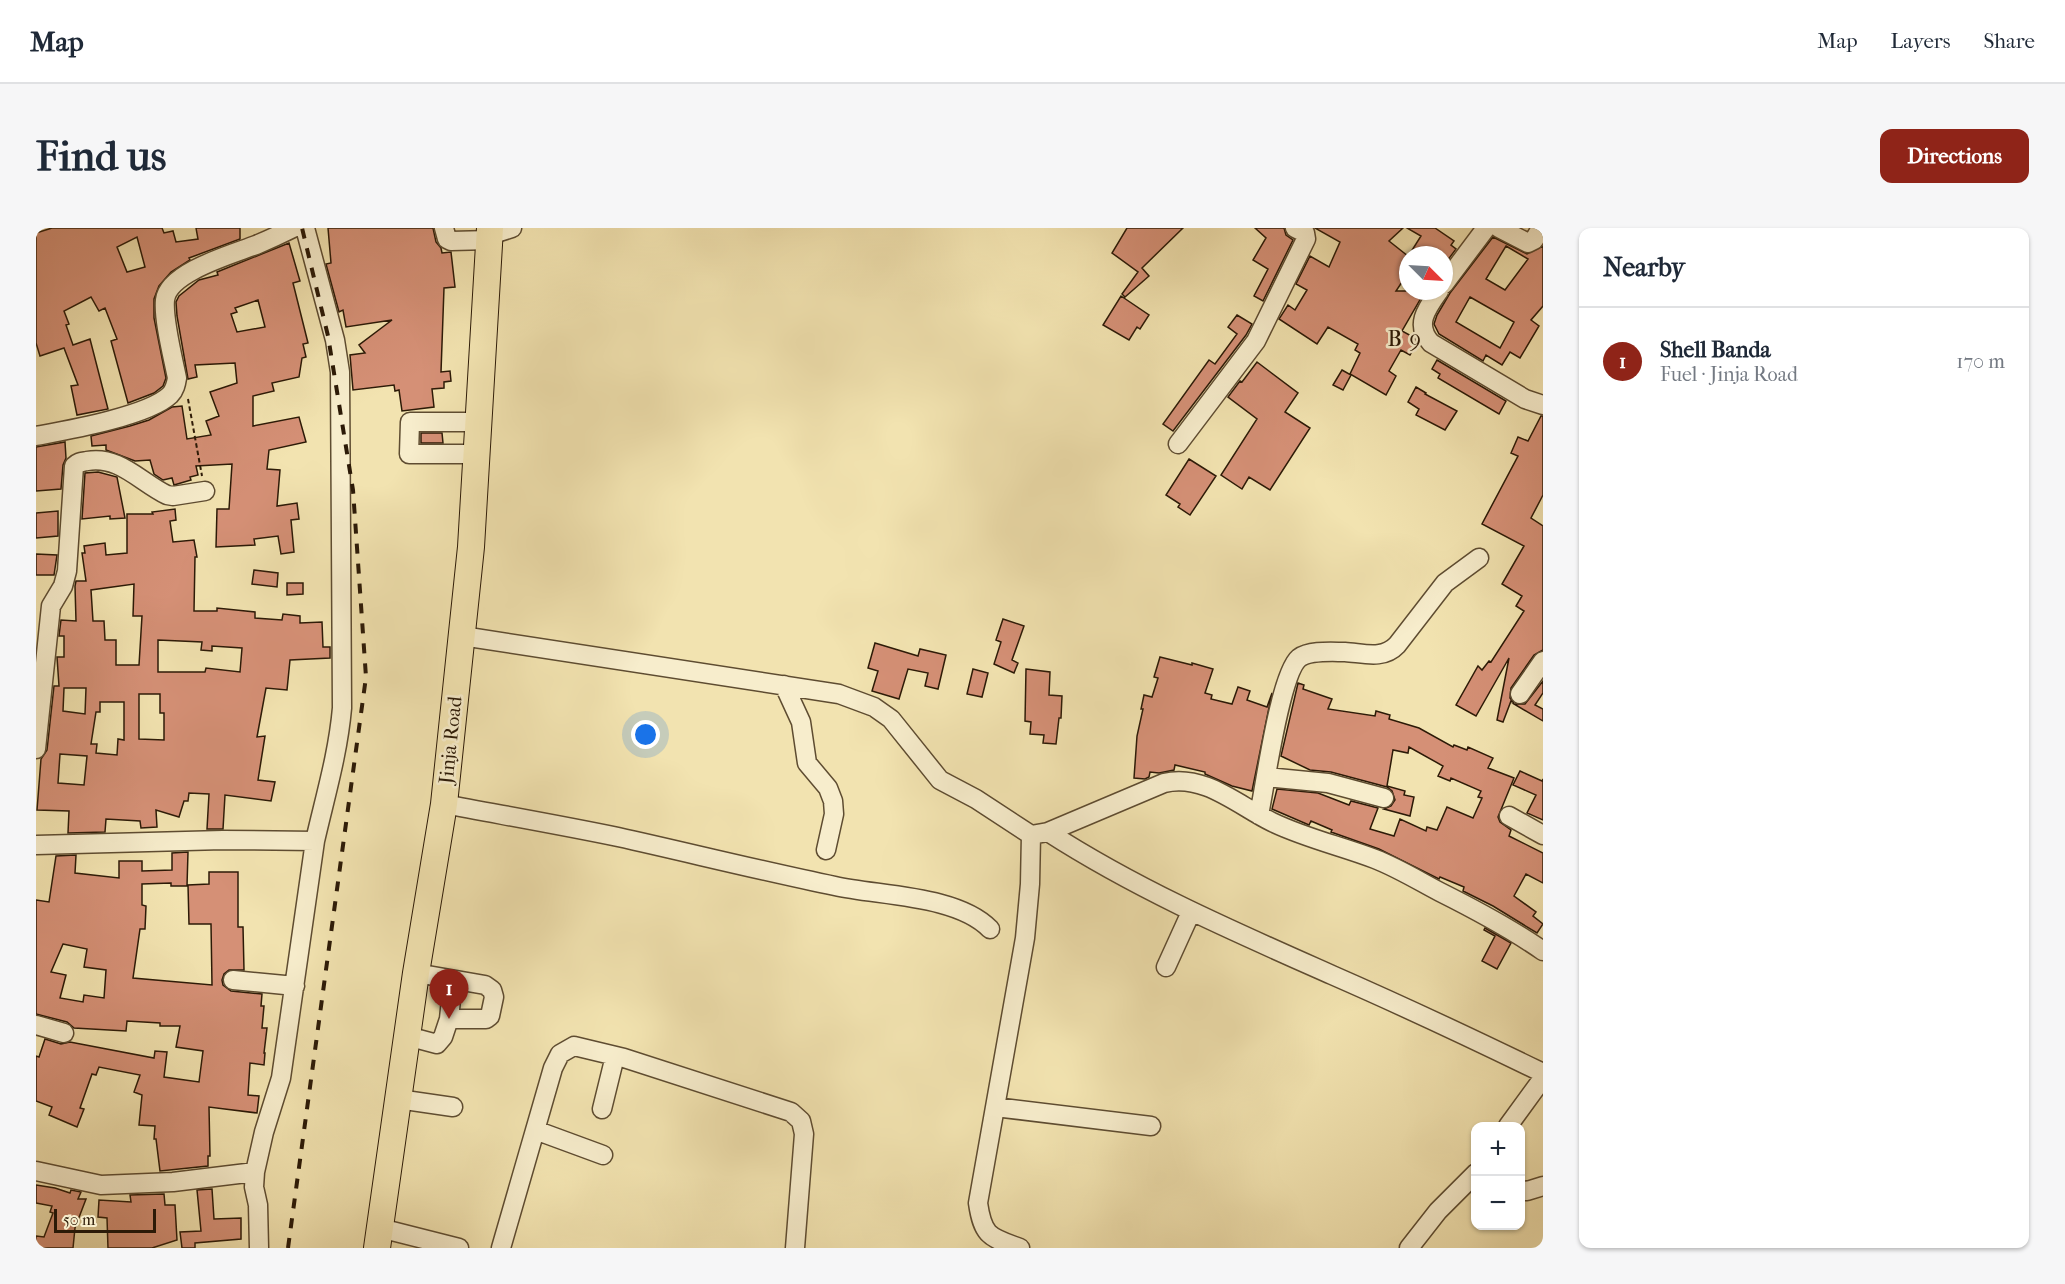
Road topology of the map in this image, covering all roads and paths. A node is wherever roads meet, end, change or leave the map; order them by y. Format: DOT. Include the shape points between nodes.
graph roads {
  1 [pos="293,228"];
  2 [pos="305,228"];
  3 [pos="444,228"];
  4 [pos="1295,228"];
  5 [pos="1541,228"];
  6 [pos="1487,229"];
  7 [pos="496,233"];
  8 [pos="1453,272"];
  9 [pos="1433,300"];
  10 [pos="176,386"];
  11 [pos="1543,405"];
  12 [pos="479,423"];
  13 [pos="36,436"];
  14 [pos="1178,444"];
  15 [pos="477,454"];
  16 [pos="205,491"];
  17 [pos="1479,558"];
  18 [pos="462,636"];
  19 [pos="1543,661"];
  20 [pos="784,685"];
  21 [pos="1520,694"];
  22 [pos="36,748"];
  23 [pos="1266,777"];
  24 [pos="1384,798"];
  25 [pos="444,804"];
  26 [pos="1259,815"];
  27 [pos="1509,816"];
  28 [pos="1039,833"];
  29 [pos="1543,835"];
  30 [pos="315,841"];
  31 [pos="36,845"];
  32 [pos="826,850"];
  33 [pos="1191,912"];
  34 [pos="990,929"];
  35 [pos="1543,951"];
  36 [pos="1166,967"];
  37 [pos="416,973"];
  38 [pos="233,980"];
  39 [pos="453,980"];
  40 [pos="295,986"];
  41 [pos="449,1019"];
  42 [pos="36,1025"];
  43 [pos="64,1033"];
  44 [pos="407,1036"];
  45 [pos="615,1056"];
  46 [pos="1543,1073"];
  47 [pos="1543,1078"];
  48 [pos="398,1099"];
  49 [pos="453,1107"];
  50 [pos="995,1107"];
  51 [pos="602,1109"];
  52 [pos="1511,1122"];
  53 [pos="1151,1126"];
  54 [pos="535,1130"];
  55 [pos="603,1155"];
  56 [pos="36,1171"];
  57 [pos="255,1172"];
  58 [pos="1473,1176"];
  59 [pos="1543,1186"];
  60 [pos="1525,1191"];
  61 [pos="379,1238"];
  62 [pos="259,1248"];
  63 [pos="459,1248"];
  64 [pos="501,1248"];
  65 [pos="795,1248"];
  66 [pos="1020,1248"];
  67 [pos="1408,1248"];
  1 -- 10 [label="street" via="215,260 173,284 167,292 165,308"];
  2 -- 30 [label="street" via="340,372 342,708"];
  3 -- 7 [label="street" via="451,241"];
  4 -- 14 [label="street" via="1305,233 1306,239 1256,341"];
  5 -- 6 [label="street" via="1528,243"];
  6 -- 8 [label="street"];
  7 -- 12 [label="highway, Jinja Road"];
  9 -- 11 [label="street" via="1422,318 1426,338 1431,343 1525,399"];
  10 -- 13 [label="street" via="171,394 143,410"];
  10 -- 16 [label="path" via="188,399"];
  12 -- 15 [label="highway, Jinja Road"];
  12 -- 15 [label="street" via="410,422 409,454"];
  15 -- 18 [label="highway, Jinja Road"];
  16 -- 22 [label="street" via="167,495 106,460 74,466 67,571 51,606"];
  17 -- 23 [label="street" via="1445,583 1387,653 1317,653 1299,658 1274,733"];
  18 -- 20 [label="street"];
  18 -- 25 [label="highway, Jinja Road"];
  19 -- 21 [label="street"];
  20 -- 28 [label="street" via="839,694 874,707 891,719 940,780"];
  20 -- 32 [label="street" via="801,722 807,763 833,801"];
  23 -- 24 [label="street" via="1328,783"];
  23 -- 26 [label="street"];
  25 -- 34 [label="street" via="616,837 837,887 921,899 969,914"];
  25 -- 37 [label="highway, Jinja Road"];
  26 -- 28 [label="street" via="1208,788 1173,781"];
  26 -- 35 [label="street" via="1404,872"];
  27 -- 29 [label="street"];
  28 -- 33 [label="street"];
  28 -- 50 [label="street"];
  30 -- 31 [label="street"];
  30 -- 40 [label="street"];
  33 -- 36 [label="street"];
  33 -- 46 [label="street"];
  37 -- 39 [label="street"];
  37 -- 44 [label="highway, Jinja Road"];
  38 -- 40 [label="street"];
  39 -- 41 [label="street"];
  39 -- 41 [label="street" via="485,985 494,997 492,1013 486,1018"];
  40 -- 57 [label="street" via="281,1078"];
  41 -- 44 [label="street" via="437,1044"];
  42 -- 43 [label="street"];
  44 -- 48 [label="highway, Jinja Road"];
  45 -- 51 [label="street"];
  45 -- 54 [label="street" via="574,1046 560,1054"];
  45 -- 65 [label="street" via="777,1106 801,1121 804,1134"];
  47 -- 52 [label="street"];
  48 -- 49 [label="street"];
  48 -- 61 [label="highway, Jinja Road"];
  50 -- 53 [label="street"];
  50 -- 66 [label="street" via="978,1203 980,1218 990,1236"];
  54 -- 55 [label="street"];
  54 -- 64 [label="street"];
  56 -- 57 [label="street" via="100,1185 173,1182"];
  57 -- 62 [label="street"];
  58 -- 67 [label="street"];
  59 -- 60 [label="street"];
  61 -- 63 [label="street"];
}
